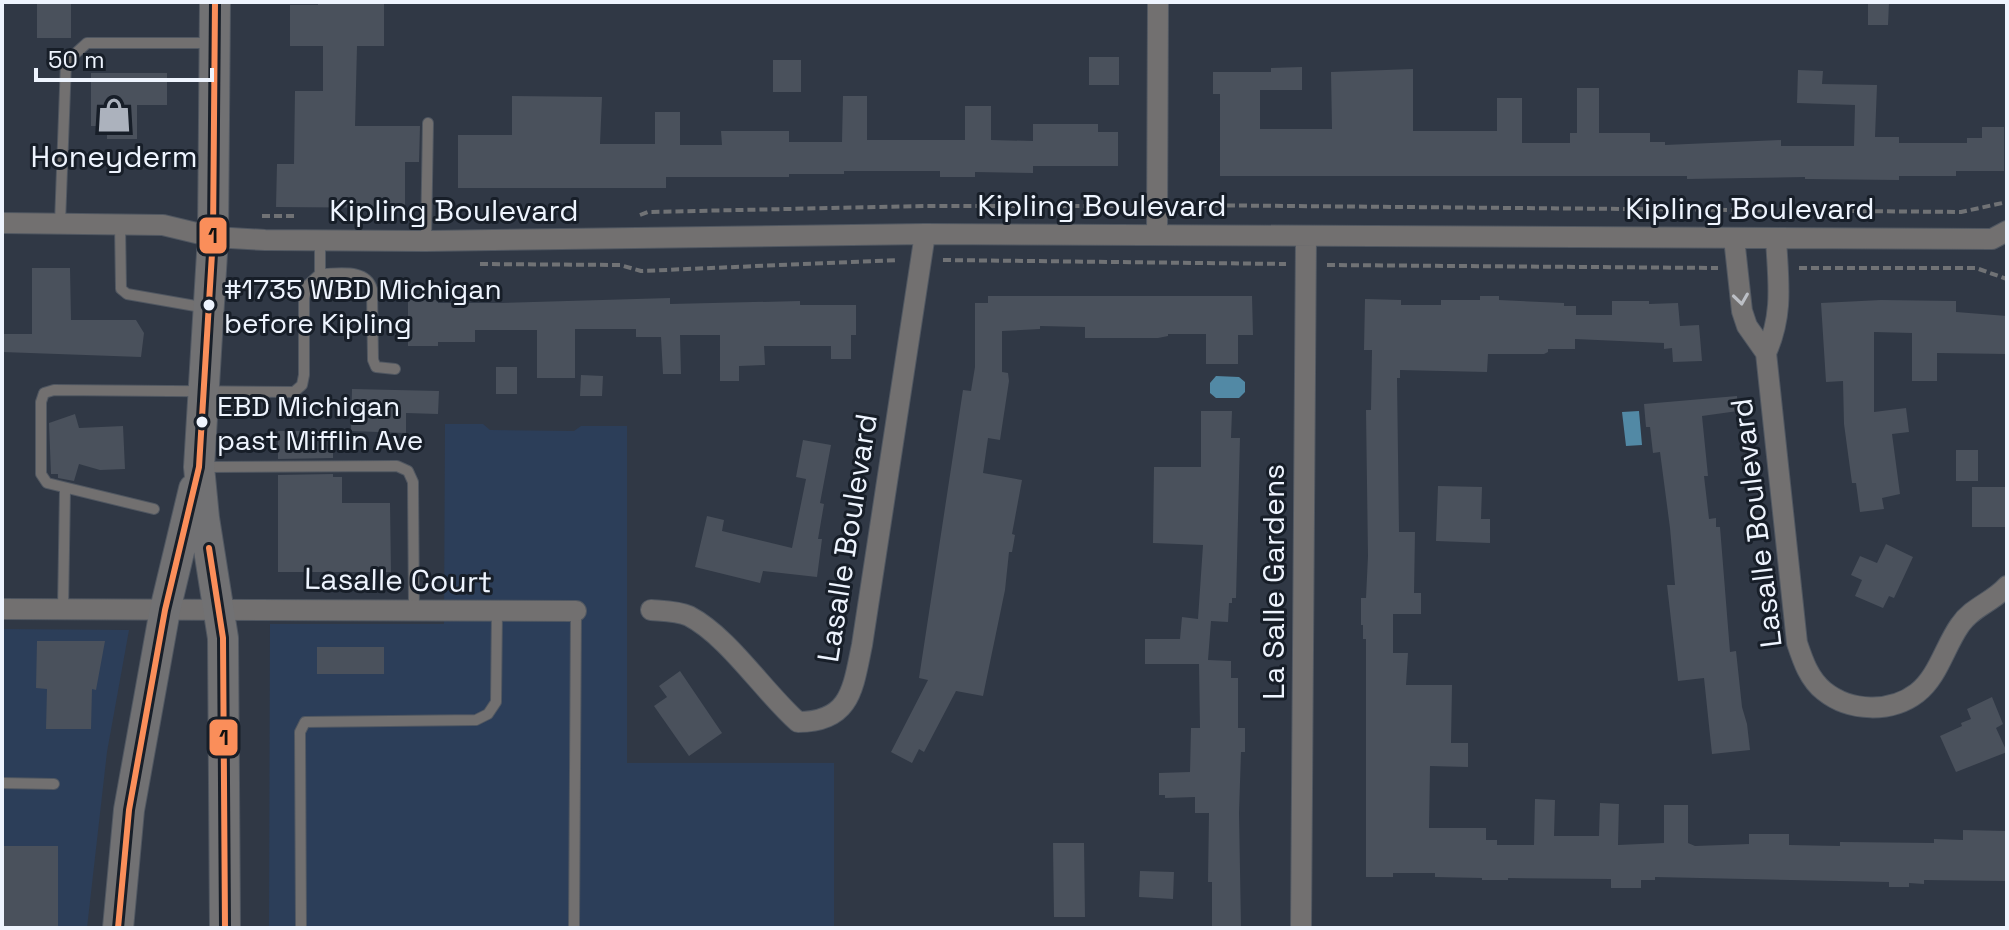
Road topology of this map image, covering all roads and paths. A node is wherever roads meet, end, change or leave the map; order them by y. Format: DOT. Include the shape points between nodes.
graph roads {
  1 [pos="215,2"];
  2 [pos="1158,2"];
  3 [pos="214,43"];
  4 [pos="428,123"];
  5 [pos="2,223"];
  6 [pos="60,223"];
  7 [pos="120,224"];
  8 [pos="925,234"];
  9 [pos="1157,234"];
  10 [pos="1306,236"];
  11 [pos="213,237"];
  12 [pos="1734,238"];
  13 [pos="1776,238"];
  14 [pos="320,240"];
  15 [pos="2002,240"];
  16 [pos="426,241"];
  17 [pos="921,260"];
  18 [pos="470,264"];
  19 [pos="1306,264"];
  20 [pos="1737,268"];
  21 [pos="1778,268"];
  22 [pos="320,274"];
  23 [pos="2007,279"];
  24 [pos="209,308"];
  25 [pos="1766,353"];
  26 [pos="395,369"];
  27 [pos="204,390"];
  28 [pos="199,467"];
  29 [pos="65,489"];
  30 [pos="154,509"];
  31 [pos="2004,596"];
  32 [pos="2,609"];
  33 [pos="63,610"];
  34 [pos="165,610"];
  35 [pos="651,610"];
  36 [pos="220,611"];
  37 [pos="414,611"];
  38 [pos="497,611"];
  39 [pos="576,611"];
  40 [pos="2,783"];
  41 [pos="54,784"];
  42 [pos="121,884"];
  43 [pos="118,928"];
  44 [pos="136,928"];
  45 [pos="225,928"];
  46 [pos="301,928"];
  47 [pos="574,928"];
  48 [pos="1301,928"];
  1 -- 3 [label="main road"];
  2 -- 9 [label="street"];
  3 -- 6 [label="lane" via="87,43 66,62"];
  3 -- 11 [label="main road"];
  4 -- 16 [label="lane"];
  5 -- 6 [label="street, Kipling Boulevard"];
  6 -- 7 [label="street, Kipling Boulevard"];
  7 -- 11 [label="street, Kipling Boulevard" via="163,225"];
  7 -- 24 [label="lane" via="121,289"];
  8 -- 9 [label="street, Kipling Boulevard"];
  8 -- 16 [label="street, Kipling Boulevard"];
  8 -- 17 [label="street, Lasalle Boulevard"];
  9 -- 10 [label="street, Kipling Boulevard"];
  10 -- 12 [label="street, Kipling Boulevard"];
  10 -- 19 [label="street, La Salle Gardens"];
  11 -- 14 [label="street, Kipling Boulevard"];
  11 -- 24 [label="main road"];
  12 -- 13 [label="street, Kipling Boulevard"];
  12 -- 20 [label="street, Lasalle Boulevard"];
  13 -- 15 [label="street, Kipling Boulevard"];
  13 -- 21 [label="street, Lasalle Boulevard"];
  14 -- 16 [label="street, Kipling Boulevard"];
  14 -- 22 [label="lane"];
  17 -- 18 [label="path" via="641,271 620,265"];
  17 -- 19 [label="path"];
  17 -- 35 [label="street, Lasalle Boulevard" via="852,693 834,715 819,722 798,722 711,630 686,614"];
  19 -- 20 [label="path"];
  19 -- 48 [label="street, La Salle Gardens"];
  20 -- 25 [label="street, Lasalle Boulevard, one-way" via="1747,326"];
  21 -- 23 [label="path" via="1976,268"];
  21 -- 25 [label="street, Lasalle Boulevard" via="1779,313"];
  22 -- 26 [label="lane" via="361,274 370,281 373,360 376,367"];
  22 -- 27 [label="lane" via="307,286 304,298 302,385 285,393"];
  24 -- 27 [label="main road"];
  25 -- 31 [label="street, Lasalle Boulevard" via="1797,643 1806,670 1823,691 1870,708 1894,705 1918,693 1960,625 1976,608"];
  27 -- 28 [label="main road"];
  27 -- 29 [label="lane" via="44,393 41,474 47,483"];
  28 -- 34 [label="main road"];
  28 -- 36 [label="main road"];
  28 -- 37 [label="lane" via="397,466 408,471 413,482"];
  29 -- 30 [label="lane"];
  29 -- 33 [label="lane"];
  32 -- 33 [label="street, Lasalle Court"];
  33 -- 34 [label="street, Lasalle Court"];
  34 -- 36 [label="street, Lasalle Court"];
  34 -- 42 [label="main road"];
  36 -- 37 [label="street, Lasalle Court"];
  36 -- 45 [label="main road"];
  37 -- 38 [label="street, Lasalle Court"];
  38 -- 39 [label="street, Lasalle Court"];
  38 -- 46 [label="lane" via="496,702 488,714 476,720 305,722 300,732"];
  39 -- 47 [label="lane"];
  40 -- 41 [label="lane"];
  42 -- 43 [label="main road"];
  42 -- 44 [label="main road"];
}
